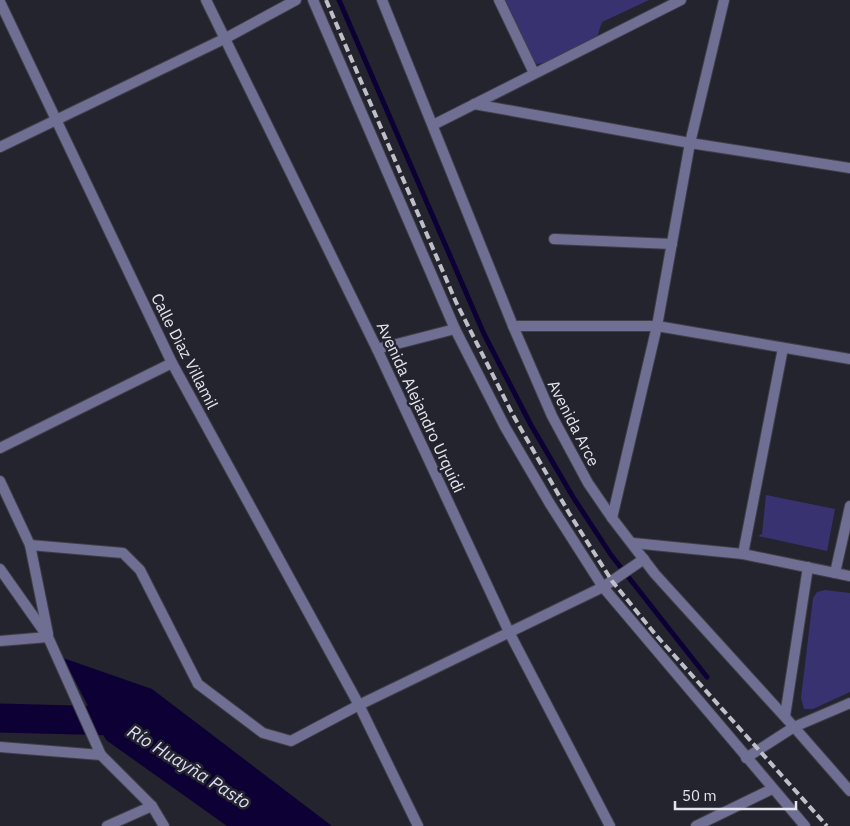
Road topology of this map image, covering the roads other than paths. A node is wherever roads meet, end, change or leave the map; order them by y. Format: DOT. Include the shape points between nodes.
graph roads {
  1 [pos="206,0"];
  2 [pos="296,0"];
  3 [pos="313,0"];
  4 [pos="382,0"];
  5 [pos="499,0"];
  6 [pos="681,0"];
  7 [pos="724,0"];
  8 [pos="0,2"];
  9 [pos="226,38"];
  10 [pos="534,73"];
  11 [pos="474,104"];
  12 [pos="56,120"];
  13 [pos="433,125"];
  14 [pos="690,144"];
  15 [pos="0,147"];
  16 [pos="850,168"];
  17 [pos="554,239"];
  18 [pos="672,244"];
  19 [pos="513,326"];
  20 [pos="656,326"];
  21 [pos="455,329"];
  22 [pos="783,348"];
  23 [pos="377,349"];
  24 [pos="850,358"];
  25 [pos="172,363"];
  26 [pos="0,448"];
  27 [pos="0,481"];
  28 [pos="850,506"];
  29 [pos="612,518"];
  30 [pos="633,543"];
  31 [pos="30,545"];
  32 [pos="743,554"];
  33 [pos="644,559"];
  34 [pos="808,567"];
  35 [pos="0,569"];
  36 [pos="835,573"];
  37 [pos="850,576"];
  38 [pos="603,587"];
  39 [pos="509,632"];
  40 [pos="48,637"];
  41 [pos="0,641"];
  42 [pos="850,703"];
  43 [pos="360,705"];
  44 [pos="784,716"];
  45 [pos="794,727"];
  46 [pos="0,747"];
  47 [pos="101,755"];
  48 [pos="746,758"];
  49 [pos="772,788"];
  50 [pos="850,791"];
  51 [pos="152,806"];
  52 [pos="107,826"];
  53 [pos="164,826"];
  54 [pos="418,826"];
  55 [pos="610,826"];
  56 [pos="696,826"];
  57 [pos="805,826"];
  1 -- 9 [label="street, Avenida Alejandro Urquidi"];
  2 -- 9 [label="street"];
  3 -- 21 [label="street"];
  4 -- 13 [label="street, Avenida Arce"];
  5 -- 10 [label="street"];
  6 -- 10 [label="street"];
  7 -- 14 [label="street"];
  8 -- 12 [label="street, Calle Diaz Villamil"];
  9 -- 12 [label="street"];
  9 -- 23 [label="street, Avenida Alejandro Urquidi"];
  10 -- 11 [label="street"];
  11 -- 13 [label="street"];
  11 -- 14 [label="street"];
  12 -- 15 [label="street"];
  12 -- 25 [label="street, Calle Diaz Villamil"];
  13 -- 19 [label="street, Avenida Arce"];
  14 -- 16 [label="street"];
  14 -- 18 [label="street"];
  17 -- 18 [label="street"];
  18 -- 20 [label="street"];
  19 -- 20 [label="street"];
  19 -- 29 [label="street, Avenida Arce" via="552,416 588,483"];
  20 -- 22 [label="street"];
  20 -- 29 [label="street"];
  21 -- 23 [label="street"];
  21 -- 38 [label="street" via="505,428"];
  22 -- 24 [label="street"];
  22 -- 32 [label="street"];
  23 -- 39 [label="street, Avenida Alejandro Urquidi"];
  25 -- 26 [label="street"];
  25 -- 43 [label="street, Calle Diaz Villamil"];
  27 -- 31 [label="street"];
  28 -- 36 [label="street"];
  29 -- 30 [label="street, Avenida Arce"];
  30 -- 32 [label="street"];
  30 -- 33 [label="street, Avenida Arce"];
  31 -- 40 [label="street"];
  31 -- 43 [label="street" via="123,553 140,570 198,684 263,733 291,741"];
  32 -- 34 [label="street"];
  33 -- 38 [label="street"];
  33 -- 44 [label="street, Avenida Arce"];
  34 -- 36 [label="street"];
  34 -- 44 [label="street"];
  35 -- 40 [label="street"];
  36 -- 37 [label="street"];
  38 -- 39 [label="street"];
  38 -- 48 [label="street"];
  39 -- 43 [label="street"];
  39 -- 55 [label="street, Avenida Alejandro Urquidi"];
  40 -- 41 [label="street"];
  40 -- 47 [label="street"];
  42 -- 45 [label="street"];
  43 -- 54 [label="street, Calle Diaz Villamil"];
  44 -- 45 [label="street, Avenida Arce"];
  45 -- 48 [label="street"];
  45 -- 50 [label="street, Avenida Arce"];
  46 -- 47 [label="street"];
  47 -- 51 [label="street"];
  48 -- 49 [label="street"];
  49 -- 56 [label="street"];
  49 -- 57 [label="street"];
  51 -- 52 [label="street"];
  51 -- 53 [label="street"];
}
